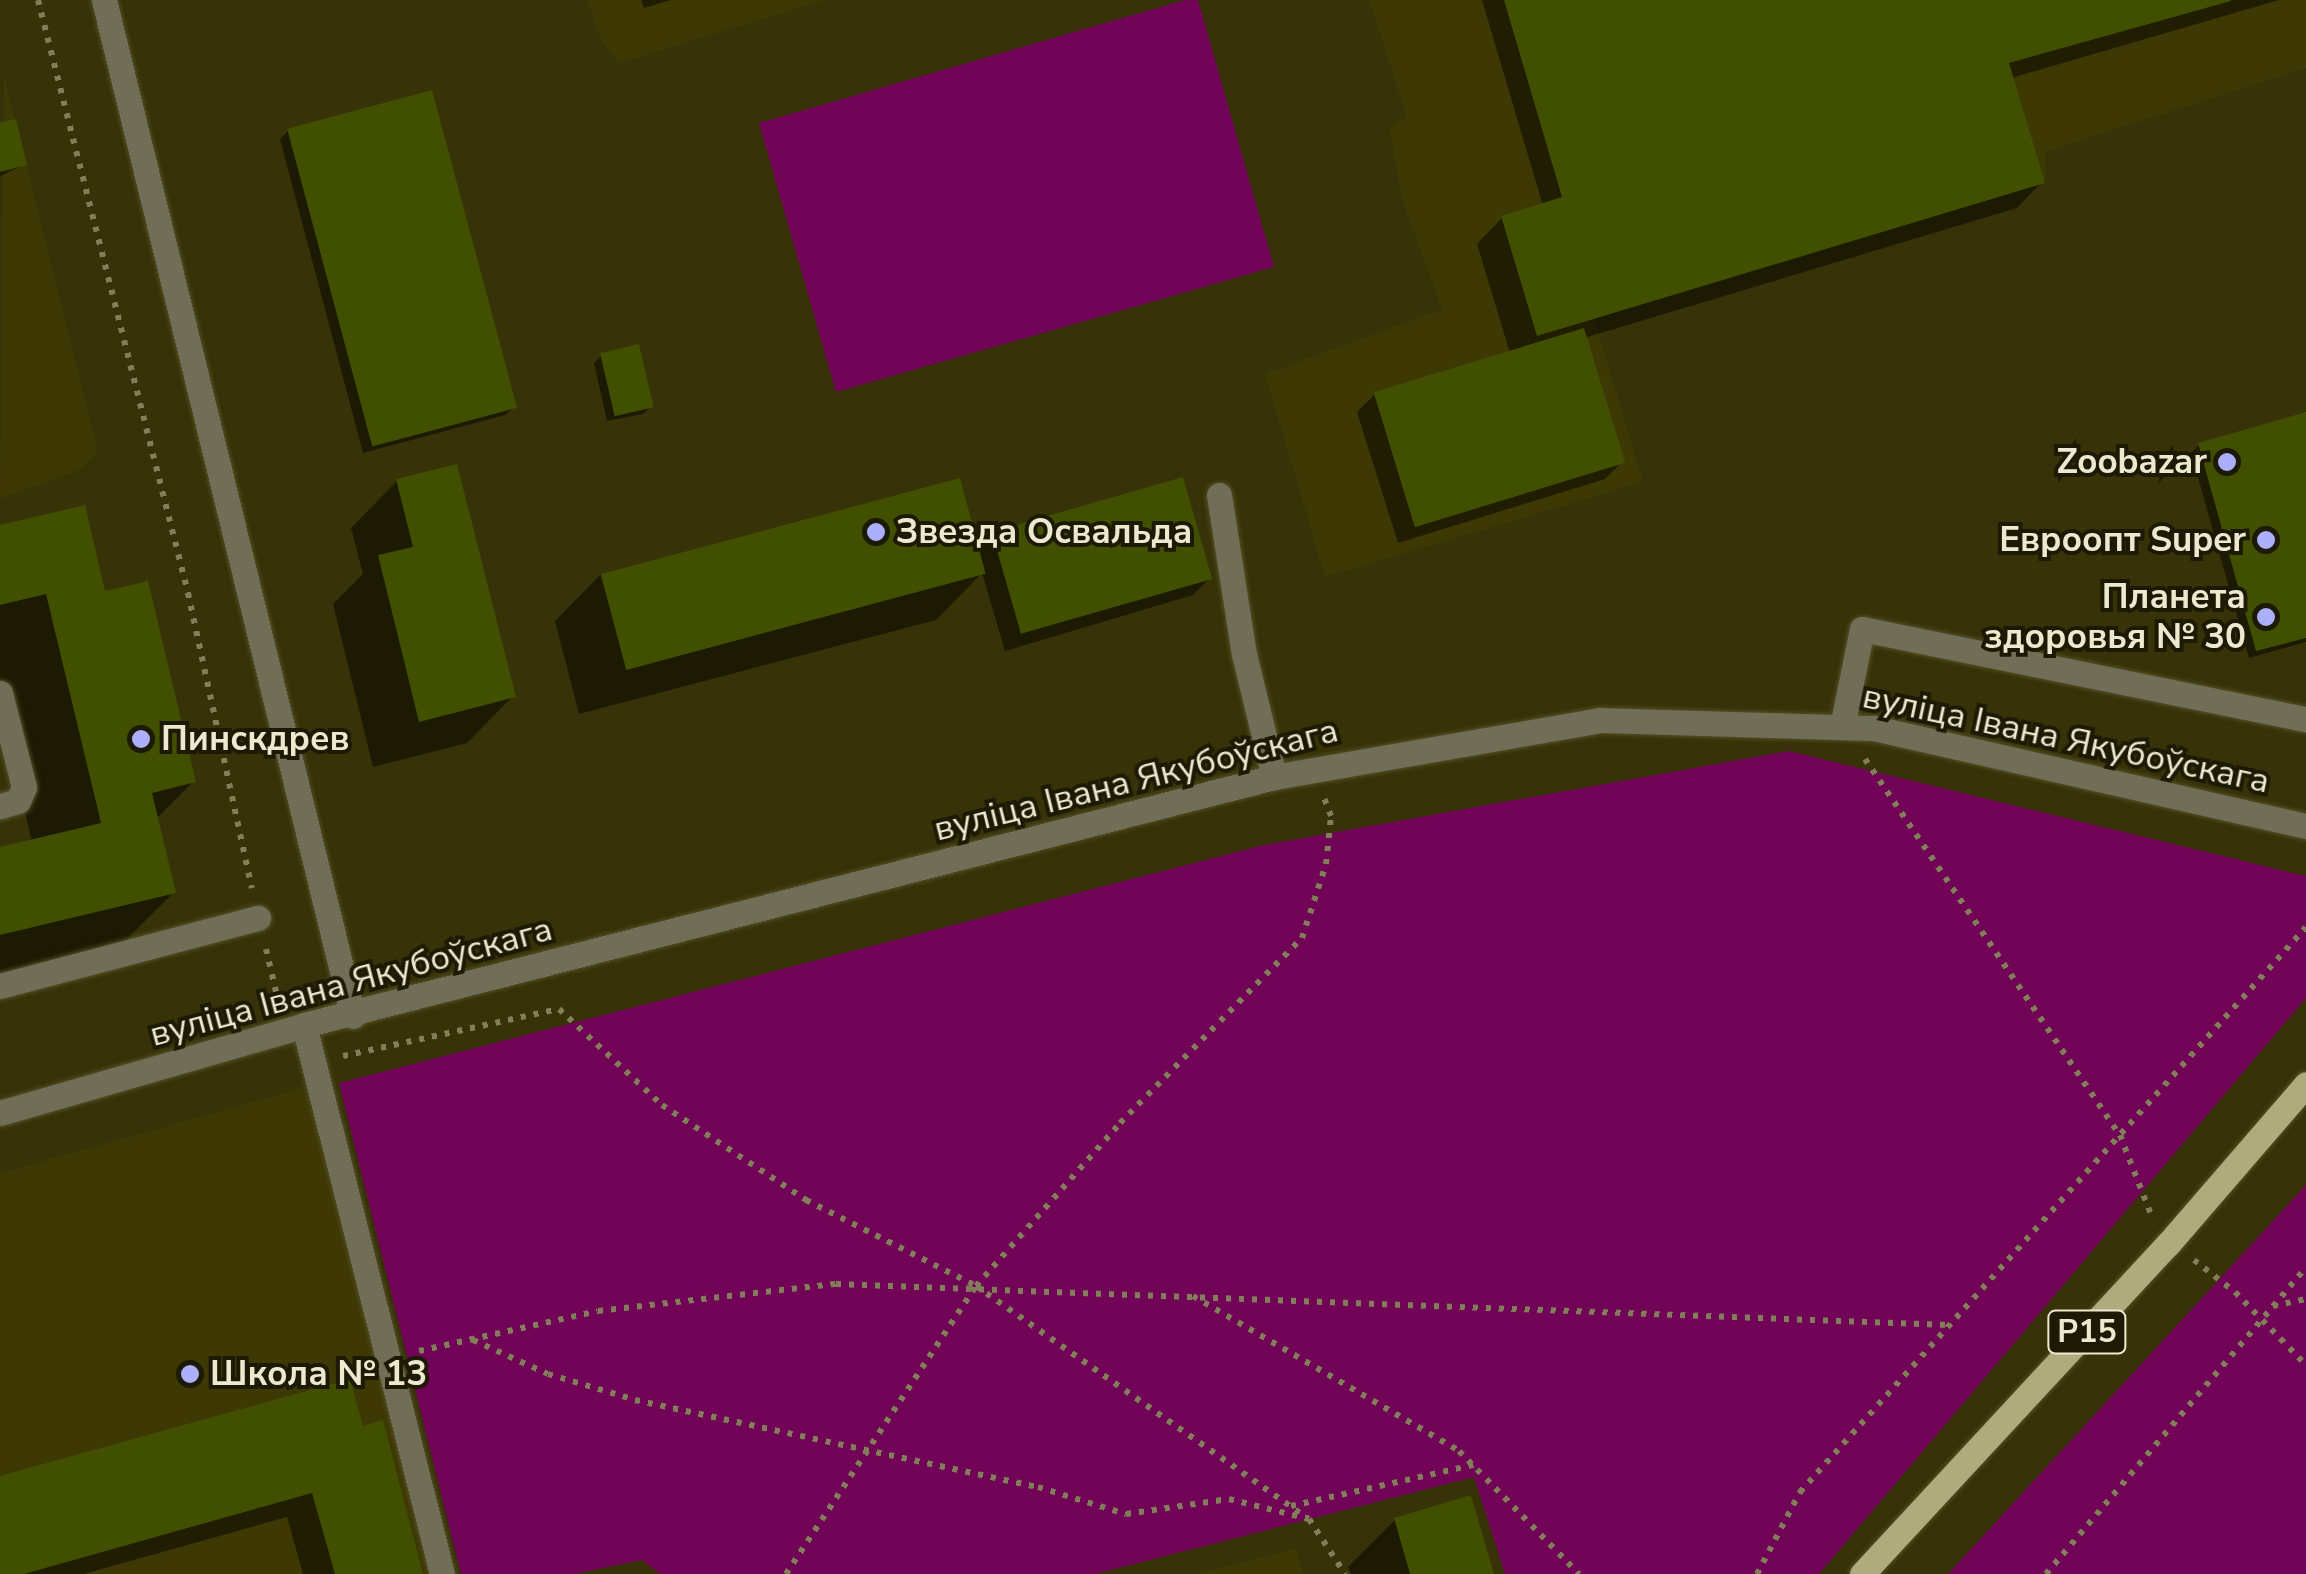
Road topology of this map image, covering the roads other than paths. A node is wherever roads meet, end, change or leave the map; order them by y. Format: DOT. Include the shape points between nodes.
graph roads {
  1 [pos="104,0"];
  2 [pos="1219,495"];
  3 [pos="0,693"];
  4 [pos="2306,719"];
  5 [pos="1842,727"];
  6 [pos="1274,777"];
  7 [pos="0,806"];
  8 [pos="2306,826"];
  9 [pos="258,918"];
  10 [pos="0,986"];
  11 [pos="352,1016"];
  12 [pos="304,1026"];
  13 [pos="2306,1084"];
  14 [pos="0,1113"];
  15 [pos="442,1574"];
  16 [pos="1862,1574"];
  1 -- 11 [label="street"];
  2 -- 6 [label="street" via="1244,654"];
  3 -- 7 [label="street" via="24,787 18,801"];
  4 -- 5 [label="street" via="1862,629"];
  5 -- 6 [label="street, вуліца Івана Якубоўскага" via="1599,720"];
  5 -- 8 [label="street, вуліца Івана Якубоўскага" via="1874,728"];
  6 -- 11 [label="street, вуліца Івана Якубоўскага"];
  9 -- 10 [label="street"];
  11 -- 12 [label="street, вуліца Івана Якубоўскага"];
  12 -- 14 [label="street, вуліца Івана Якубоўскага"];
  12 -- 15 [label="street"];
  13 -- 16 [label="main road, Р15" via="2168,1244"];
}
